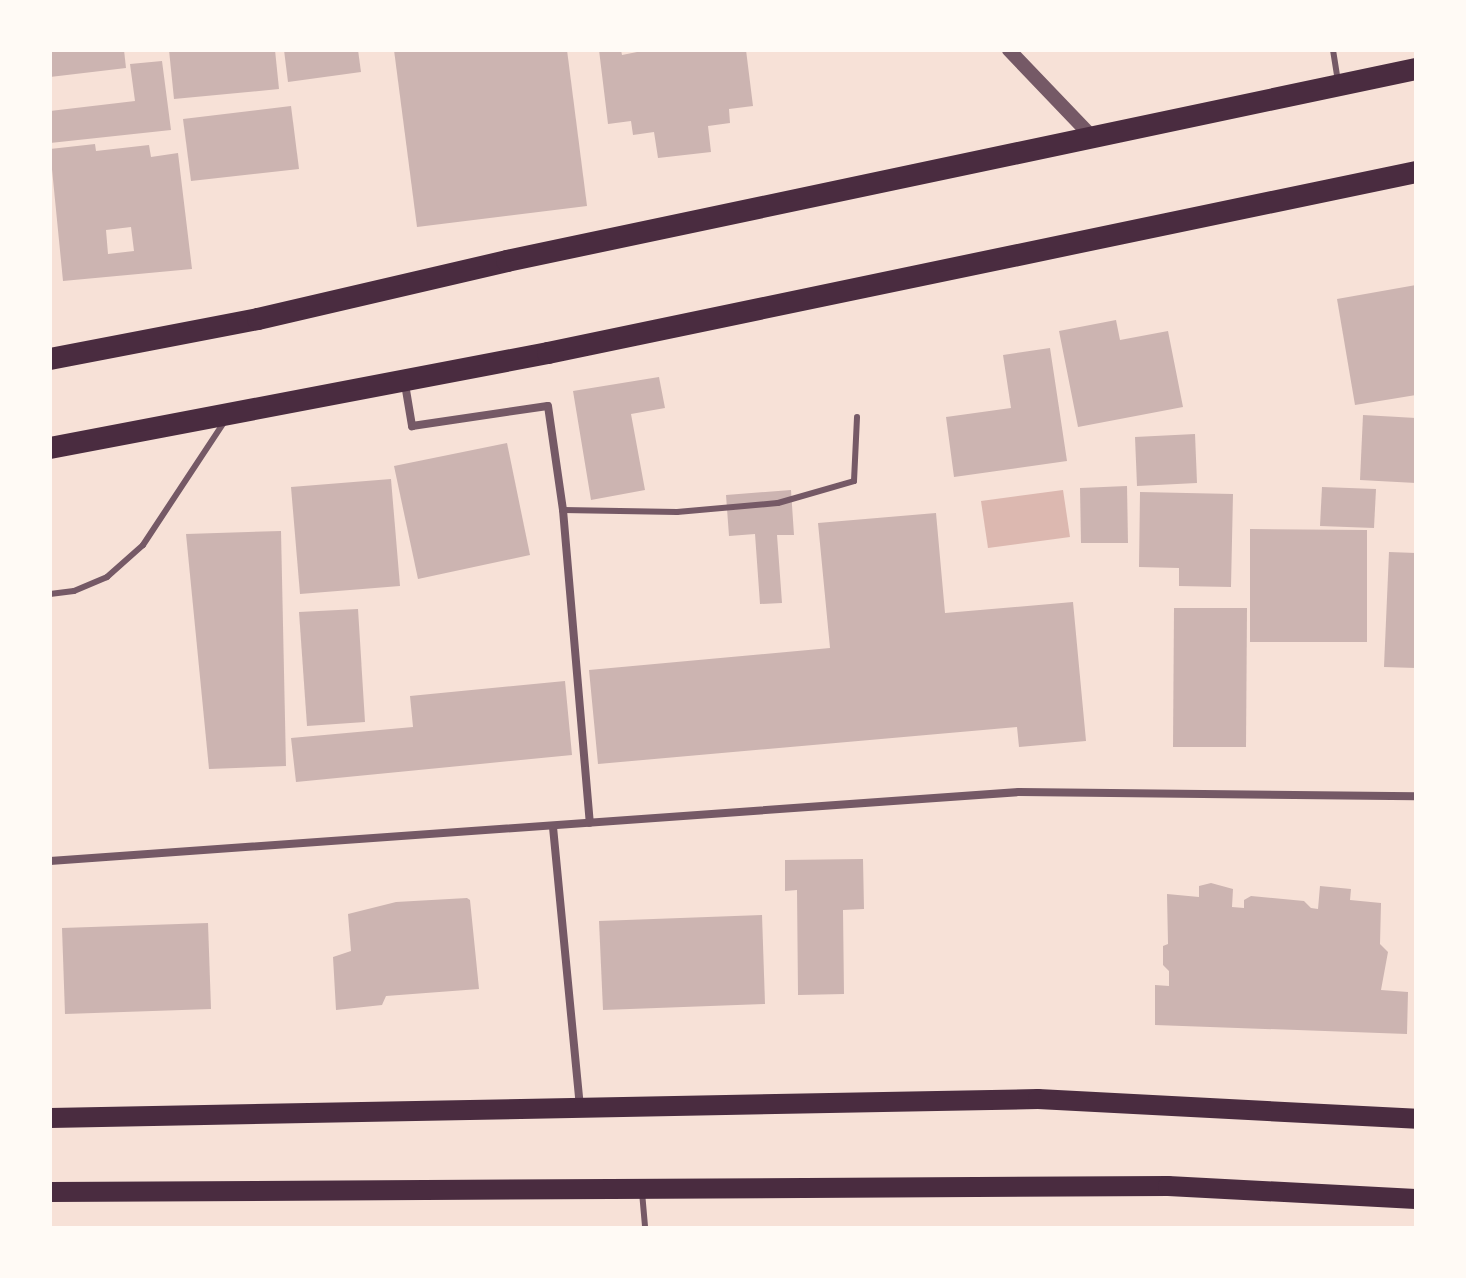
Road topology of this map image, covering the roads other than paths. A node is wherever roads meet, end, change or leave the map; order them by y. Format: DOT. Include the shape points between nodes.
graph roads {
  1 [pos="1009,50"];
  2 [pos="1333,50"];
  3 [pos="1416,69"];
  4 [pos="1339,84"];
  5 [pos="1093,138"];
  6 [pos="1416,172"];
  7 [pos="50,359"];
  8 [pos="404,380"];
  9 [pos="230,412"];
  10 [pos="857,417"];
  11 [pos="50,448"];
  12 [pos="563,510"];
  13 [pos="50,594"];
  14 [pos="1416,796"];
  15 [pos="590,823"];
  16 [pos="553,827"];
  17 [pos="50,861"];
  18 [pos="580,1107"];
  19 [pos="50,1118"];
  20 [pos="1416,1119"];
  21 [pos="642,1188"];
  22 [pos="50,1192"];
  23 [pos="1416,1199"];
  24 [pos="645,1228"];
  1 -- 5 [label="street"];
  2 -- 4 [label="lane"];
  3 -- 4 [label="highway"];
  4 -- 5 [label="highway"];
  5 -- 7 [label="highway"];
  6 -- 8 [label="highway"];
  8 -- 9 [label="highway"];
  8 -- 12 [label="street" via="412,426 548,406"];
  9 -- 11 [label="highway"];
  9 -- 13 [label="lane" via="143,545 107,577"];
  10 -- 12 [label="lane" via="854,481 778,503 677,512"];
  12 -- 15 [label="street"];
  14 -- 15 [label="street" via="1019,792"];
  15 -- 16 [label="street"];
  16 -- 17 [label="street"];
  16 -- 18 [label="street"];
  18 -- 19 [label="main road"];
  18 -- 20 [label="main road" via="1038,1099"];
  21 -- 22 [label="main road"];
  21 -- 23 [label="main road" via="1168,1186"];
  21 -- 24 [label="lane"];
}
